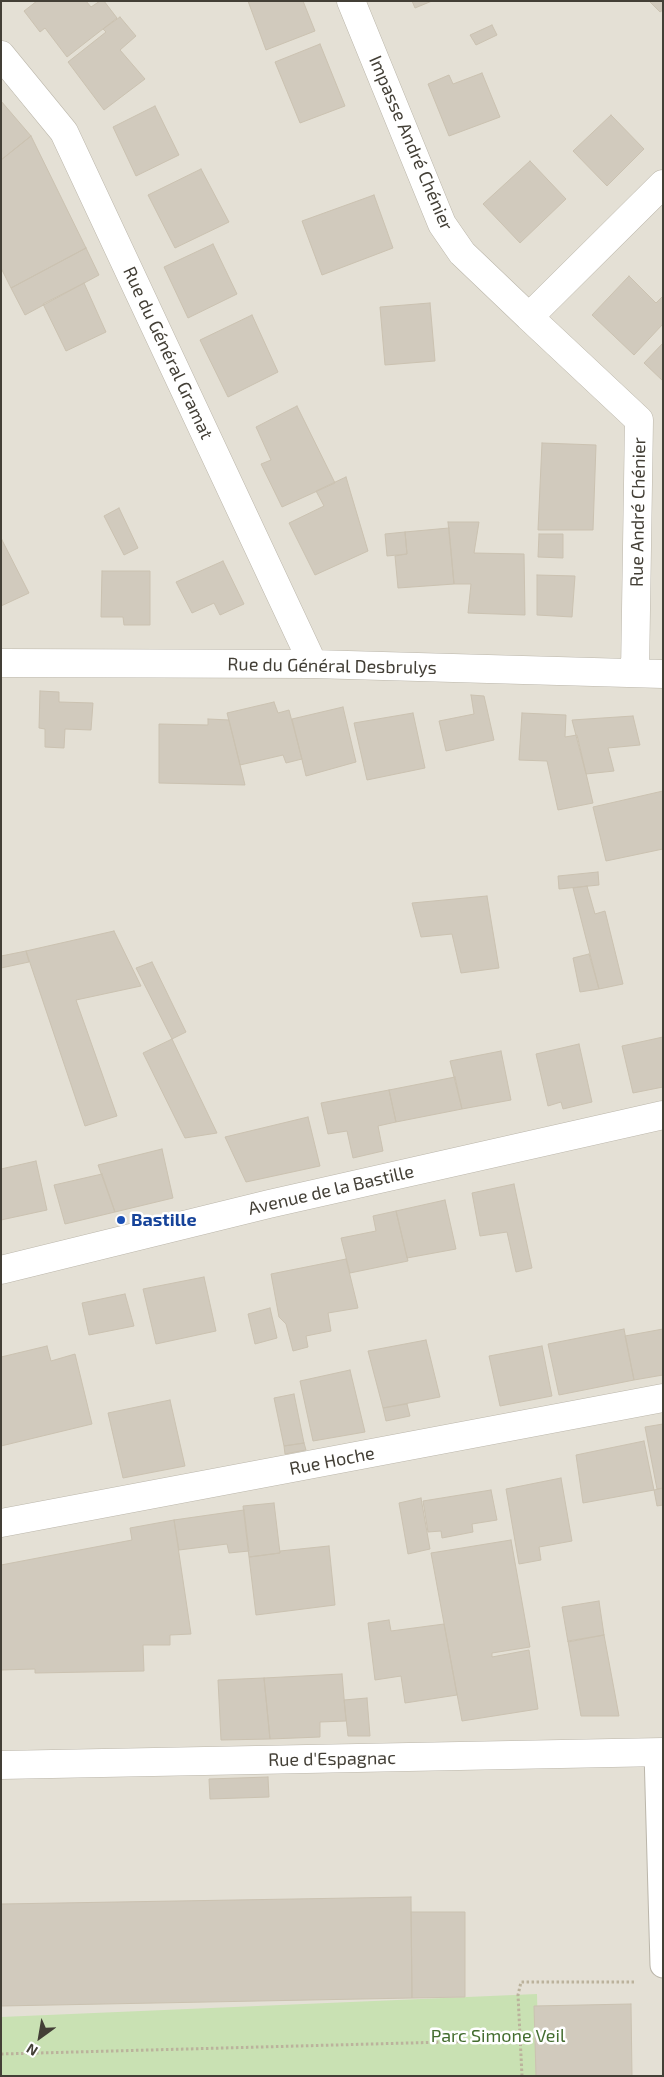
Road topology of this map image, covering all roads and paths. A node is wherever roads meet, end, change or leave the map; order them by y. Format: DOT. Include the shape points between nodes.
graph roads {
  1 [pos="351,1"];
  2 [pos="1,55"];
  3 [pos="663,184"];
  4 [pos="529,317"];
  5 [pos="1,663"];
  6 [pos="314,664"];
  7 [pos="635,674"];
  8 [pos="663,674"];
  9 [pos="663,1115"];
  10 [pos="1,1270"];
  11 [pos="663,1398"];
  12 [pos="1,1523"];
  13 [pos="660,1752"];
  14 [pos="1,1765"];
  15 [pos="663,1965"];
  16 [pos="644,1982"];
  17 [pos="520,2040"];
  18 [pos="1,2054"];
  19 [pos="522,2076"];
  1 -- 4 [label="street, Impasse André Chénier" via="442,224 462,254"];
  2 -- 6 [label="street, Rue du Général Gramat" via="64,132"];
  3 -- 4 [label="street"];
  4 -- 7 [label="street, Rue André Chénier" via="639,420"];
  5 -- 6 [label="street, Rue du Général Desbrulys"];
  6 -- 7 [label="street, Rue du Général Desbrulys"];
  7 -- 8 [label="street, Rue du Général Desbrulys"];
  9 -- 10 [label="street, Avenue de la Bastille" via="269,1204"];
  11 -- 12 [label="street, Rue Hoche"];
  13 -- 14 [label="street, Rue d'Espagnac"];
  13 -- 15 [label="lane"];
  16 -- 17 [label="path" via="521,1982 518,1995"];
  17 -- 18 [label="path"];
  17 -- 19 [label="path"];
}
